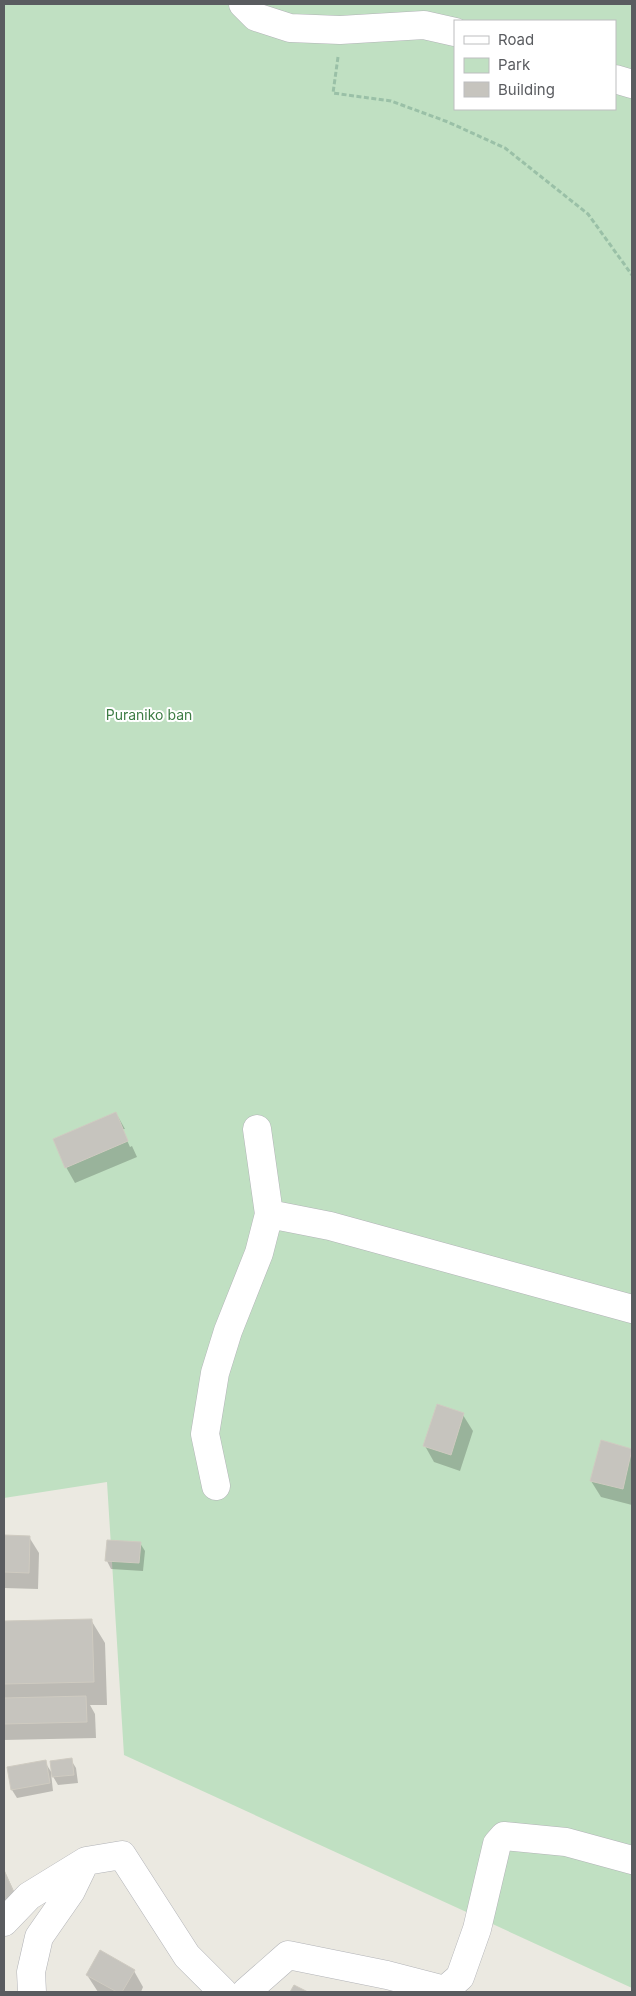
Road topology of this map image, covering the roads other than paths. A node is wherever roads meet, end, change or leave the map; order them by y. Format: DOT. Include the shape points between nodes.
graph roads {
  1 [pos="243,4"];
  2 [pos="454,32"];
  3 [pos="616,78"];
  4 [pos="632,84"];
  5 [pos="258,1129"];
  6 [pos="269,1214"];
  7 [pos="632,1309"];
  8 [pos="216,1486"];
  9 [pos="632,1860"];
  10 [pos="86,1861"];
  11 [pos="4,1922"];
  12 [pos="32,1992"];
  13 [pos="223,1992"];
  14 [pos="246,1992"];
  1 -- 2 [label="street" via="256,17 290,28 340,30 424,25"];
  3 -- 4 [label="street"];
  5 -- 6 [label="street"];
  6 -- 7 [label="street" via="330,1226"];
  6 -- 8 [label="street" via="259,1253 215,1373 205,1434"];
  9 -- 14 [label="street" via="566,1842 504,1836 497,1844 477,1929 460,1977 445,1990 288,1956"];
  10 -- 11 [label="street" via="29,1896"];
  10 -- 12 [label="street" via="39,1937 31,1972"];
  10 -- 13 [label="street" via="122,1855 188,1956"];
}
